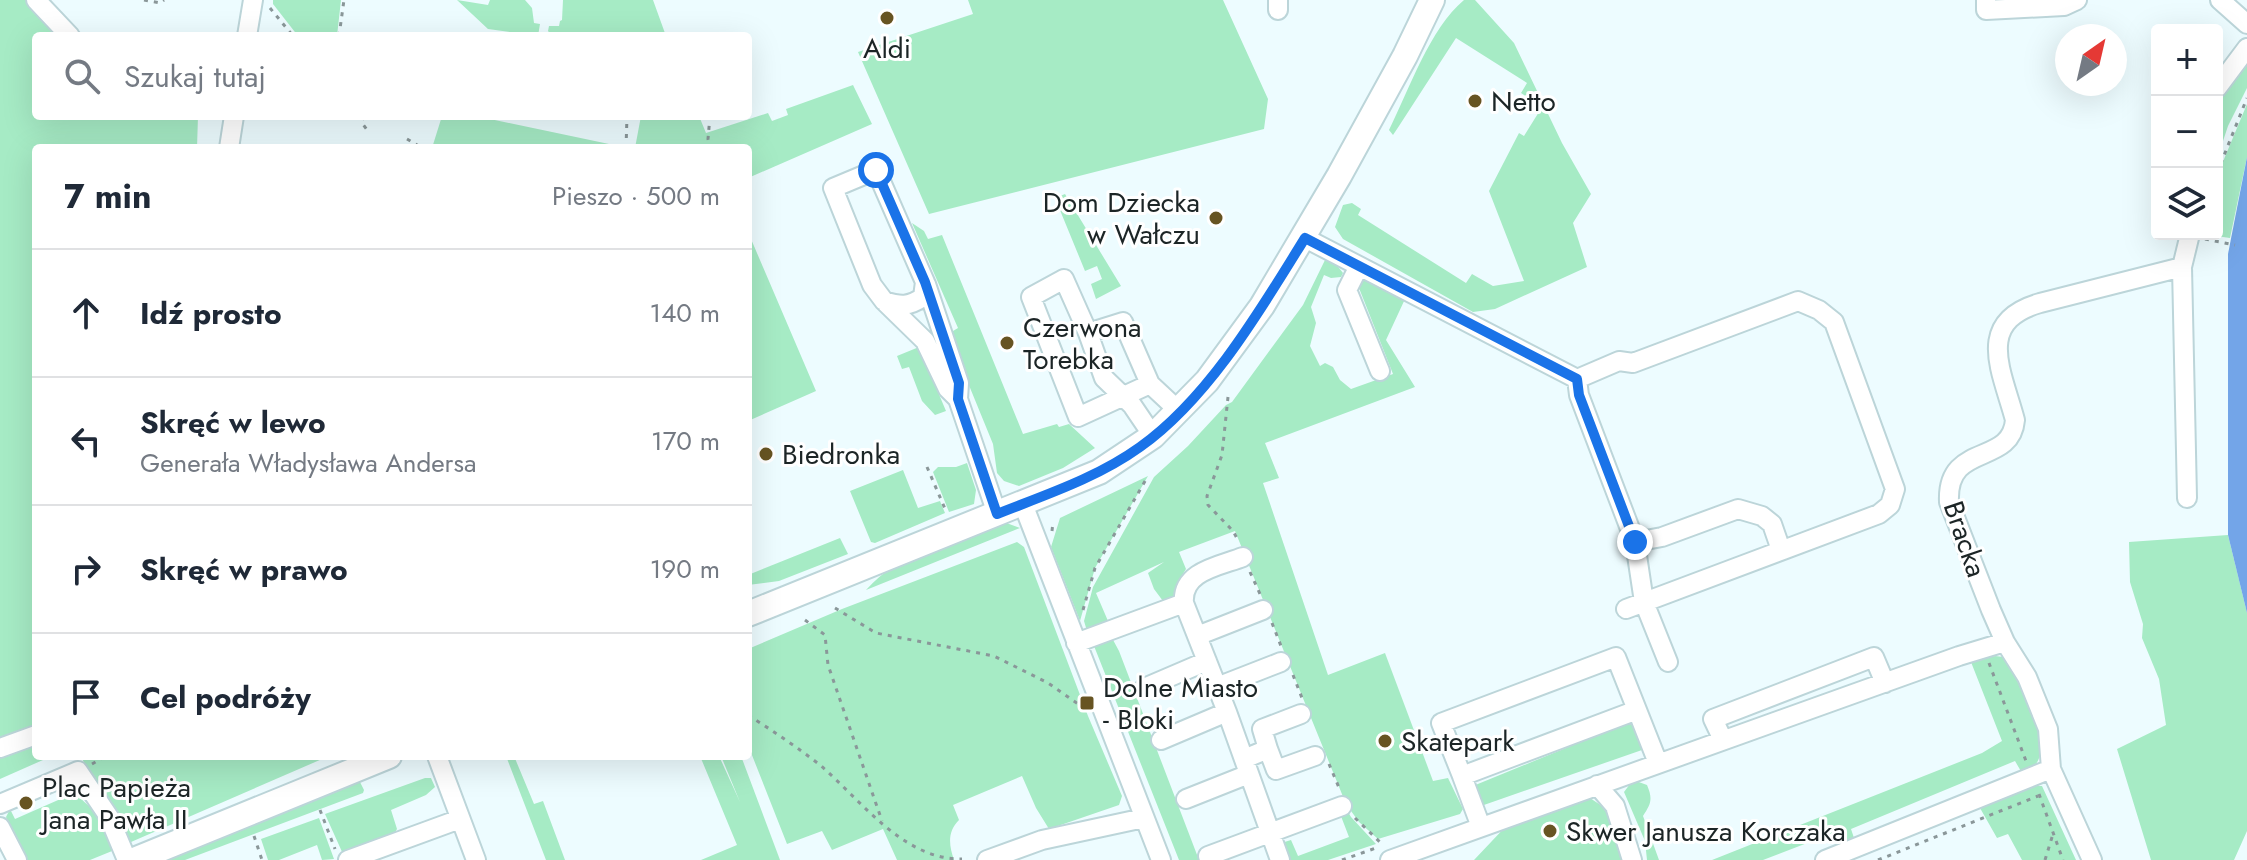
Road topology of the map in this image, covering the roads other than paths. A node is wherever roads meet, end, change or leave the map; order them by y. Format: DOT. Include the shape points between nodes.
graph roads {
  1 [pos="36,0"];
  2 [pos="1432,0"];
  3 [pos="1986,0"];
  4 [pos="2077,0"];
  5 [pos="2220,0"];
  6 [pos="260,2"];
  7 [pos="2247,24"];
  8 [pos="66,32"];
  9 [pos="249,32"];
  10 [pos="2247,48"];
  11 [pos="2223,80"];
  12 [pos="233,120"];
  13 [pos="230,144"];
  14 [pos="1305,238"];
  15 [pos="2195,240"];
  16 [pos="1359,266"];
  17 [pos="2182,267"];
  18 [pos="925,282"];
  19 [pos="884,301"];
  20 [pos="1088,333"];
  21 [pos="1380,371"];
  22 [pos="1577,379"];
  23 [pos="1150,384"];
  24 [pos="1125,398"];
  25 [pos="958,399"];
  26 [pos="1179,411"];
  27 [pos="1153,436"];
  28 [pos="2187,498"];
  29 [pos="1023,504"];
  30 [pos="997,514"];
  31 [pos="1635,542"];
  32 [pos="1781,550"];
  33 [pos="1244,556"];
  34 [pos="1184,603"];
  35 [pos="1635,605"];
  36 [pos="1265,608"];
  37 [pos="752,612"];
  38 [pos="1197,636"];
  39 [pos="2005,642"];
  40 [pos="1076,643"];
  41 [pos="1284,660"];
  42 [pos="1207,661"];
  43 [pos="1668,662"];
  44 [pos="1885,683"];
  45 [pos="1217,687"];
  46 [pos="1144,688"];
  47 [pos="1302,706"];
  48 [pos="1637,710"];
  49 [pos="1227,712"];
  50 [pos="32,736"];
  51 [pos="1161,740"];
  52 [pos="1723,740"];
  53 [pos="1,747"];
  54 [pos="1268,749"];
  55 [pos="1320,754"];
  56 [pos="358,760"];
  57 [pos="382,760"];
  58 [pos="438,760"];
  59 [pos="1658,763"];
  60 [pos="80,764"];
  61 [pos="1246,766"];
  62 [pos="2051,769"];
  63 [pos="1462,776"];
  64 [pos="1597,785"];
  65 [pos="318,799"];
  66 [pos="1186,799"];
  67 [pos="1344,802"];
  68 [pos="0,804"];
  69 [pos="1144,818"];
  70 [pos="460,819"];
  71 [pos="0,827"];
  72 [pos="1481,827"];
  73 [pos="1268,831"];
  74 [pos="1386,853"];
  75 [pos="1208,856"];
  76 [pos="17,860"];
  77 [pos="127,860"];
  78 [pos="134,860"];
  79 [pos="348,860"];
  80 [pos="476,860"];
  81 [pos="987,860"];
  82 [pos="1161,860"];
  83 [pos="1280,860"];
  84 [pos="1632,860"];
  85 [pos="1825,860"];
  86 [pos="2092,860"];
  1 -- 8 [label="street"];
  2 -- 14 [label="main road"];
  3 -- 4 [label="street" via="1986,10 2064,6"];
  5 -- 7 [label="street"];
  6 -- 9 [label="street"];
  10 -- 11 [label="street"];
  12 -- 13 [label="street"];
  14 -- 16 [label="street"];
  14 -- 26 [label="main road" via="1248,329"];
  15 -- 17 [label="street"];
  16 -- 21 [label="street" via="1347,290"];
  16 -- 22 [label="street"];
  17 -- 28 [label="street"];
  17 -- 39 [label="street, Bracka" via="2023,308 1998,334 1997,354 2014,431 2000,447 1962,463 1948,490"];
  18 -- 19 [label="street" via="923,297 916,303 899,306"];
  18 -- 19 [label="street" via="876,170 833,188 872,285"];
  18 -- 25 [label="street" via="959,383"];
  19 -- 25 [label="street" via="925,341"];
  20 -- 23 [label="street" via="1123,322"];
  20 -- 24 [label="street" via="1104,378"];
  20 -- 24 [label="street" via="1064,279 1031,297 1078,417"];
  22 -- 31 [label="street"];
  22 -- 32 [label="street" via="1798,301 1834,322 1895,489 1890,505 1879,514"];
  23 -- 24 [label="street"];
  23 -- 26 [label="street"];
  24 -- 27 [label="street"];
  25 -- 30 [label="street"];
  26 -- 27 [label="main road"];
  27 -- 29 [label="main road" via="1099,472"];
  29 -- 30 [label="main road"];
  29 -- 40 [label="street"];
  30 -- 37 [label="main road"];
  31 -- 32 [label="street" via="1738,509 1772,524"];
  31 -- 35 [label="street"];
  32 -- 35 [label="street"];
  33 -- 34 [label="street" via="1197,574 1186,586"];
  34 -- 38 [label="street"];
  34 -- 40 [label="street"];
  35 -- 43 [label="street"];
  36 -- 38 [label="street"];
  38 -- 42 [label="street"];
  39 -- 44 [label="street"];
  39 -- 62 [label="street" via="2027,677 2048,729"];
  40 -- 69 [label="street"];
  41 -- 45 [label="street"];
  42 -- 45 [label="street"];
  42 -- 46 [label="street"];
  44 -- 52 [label="street"];
  44 -- 52 [label="street" via="1874,657 1713,719"];
  45 -- 49 [label="street"];
  47 -- 54 [label="street" via="1262,729"];
  48 -- 59 [label="street"];
  48 -- 63 [label="street"];
  48 -- 63 [label="street" via="1616,657 1602,662 1441,723"];
  49 -- 51 [label="street"];
  49 -- 61 [label="street"];
  50 -- 53 [label="street"];
  52 -- 59 [label="street"];
  54 -- 55 [label="street" via="1276,770"];
  54 -- 61 [label="street"];
  56 -- 65 [label="main road"];
  57 -- 65 [label="main road"];
  58 -- 70 [label="street"];
  59 -- 64 [label="street"];
  60 -- 68 [label="street"];
  60 -- 77 [label="street"];
  61 -- 66 [label="street"];
  61 -- 73 [label="street"];
  62 -- 85 [label="street"];
  62 -- 86 [label="street"];
  63 -- 72 [label="street"];
  64 -- 72 [label="street"];
  64 -- 84 [label="street" via="1615,806"];
  65 -- 78 [label="main road"];
  67 -- 73 [label="street"];
  69 -- 81 [label="street" via="1042,840"];
  69 -- 82 [label="street"];
  70 -- 79 [label="street"];
  70 -- 80 [label="street"];
  71 -- 76 [label="street"];
  72 -- 74 [label="street"];
  73 -- 75 [label="street"];
  73 -- 83 [label="street"];
}
